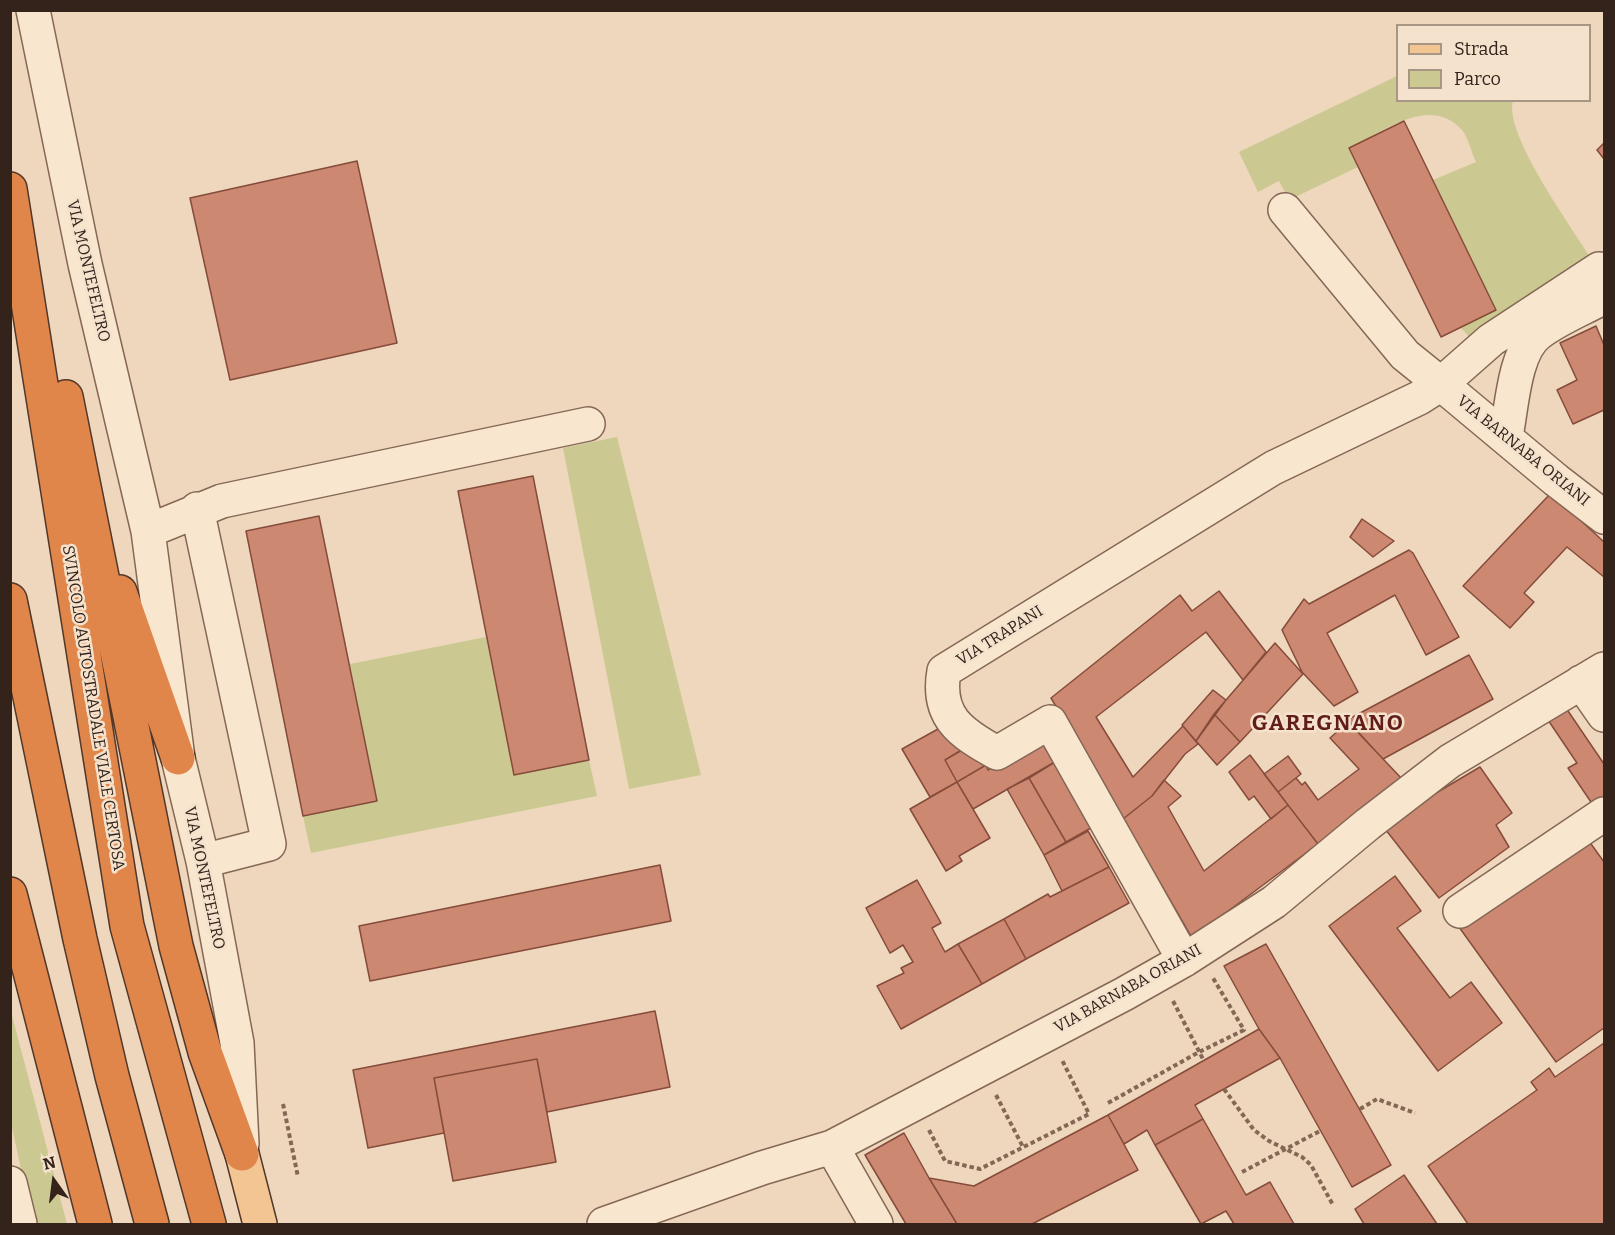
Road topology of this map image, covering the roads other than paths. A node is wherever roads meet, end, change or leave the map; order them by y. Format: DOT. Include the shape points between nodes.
graph roads {
  1 [pos="33,10"];
  2 [pos="10,189"];
  3 [pos="1286,210"];
  4 [pos="26,280"];
  5 [pos="1602,283"];
  6 [pos="1441,384"];
  7 [pos="588,424"];
  8 [pos="1506,436"];
  9 [pos="84,485"];
  10 [pos="197,509"];
  11 [pos="1605,517"];
  12 [pos="148,531"];
  13 [pos="10,600"];
  14 [pos="1593,675"];
  15 [pos="1605,715"];
  16 [pos="178,758"];
  17 [pos="1603,818"];
  18 [pos="203,861"];
  19 [pos="10,894"];
  20 [pos="1460,911"];
  21 [pos="1198,968"];
  22 [pos="832,1147"];
  23 [pos="242,1154"];
  24 [pos="10,1183"];
  25 [pos="208,1222"];
  26 [pos="20,1224"];
  27 [pos="95,1224"];
  28 [pos="152,1224"];
  29 [pos="260,1224"];
  30 [pos="604,1224"];
  31 [pos="876,1224"];
  1 -- 12 [label="street, VIA MONTEFELTRO" via="85,264"];
  2 -- 4 [label="highway, SVINCOLO AUTOSTRADALE VIALE CERTOSA"];
  3 -- 6 [label="street, VIA BARNABA ORIANI" via="1405,355"];
  4 -- 9 [label="highway" via="60,372"];
  4 -- 25 [label="highway, SVINCOLO AUTOSTRADALE VIALE CERTOSA" via="127,926"];
  5 -- 6 [label="street" via="1491,340"];
  5 -- 8 [label="street" via="1529,343 1521,358"];
  6 -- 8 [label="street, VIA BARNABA ORIANI"];
  6 -- 21 [label="street, VIA TRAPANI" via="1273,468 944,671 940,693 951,720 976,742 997,753 1050,722"];
  7 -- 10 [label="street"];
  8 -- 11 [label="street, VIA BARNABA ORIANI"];
  9 -- 16 [label="highway"];
  9 -- 23 [label="highway" via="176,946 206,1052"];
  10 -- 12 [label="street"];
  10 -- 18 [label="street" via="269,844"];
  12 -- 16 [label="street, VIA MONTEFELTRO"];
  13 -- 28 [label="highway" via="82,950"];
  14 -- 15 [label="street"];
  14 -- 21 [label="street, VIA BARNABA ORIANI" via="1450,761 1368,824"];
  16 -- 18 [label="street, VIA MONTEFELTRO"];
  17 -- 20 [label="street"];
  18 -- 23 [label="street, VIA MONTEFELTRO" via="237,1043"];
  19 -- 27 [label="highway"];
  21 -- 22 [label="street, VIA BARNABA ORIANI"];
  22 -- 30 [label="street, VIA BARNABA ORIANI"];
  22 -- 31 [label="street"];
  23 -- 29 [label="main road, VIA MONTEFELTRO"];
  24 -- 26 [label="street"];
}
